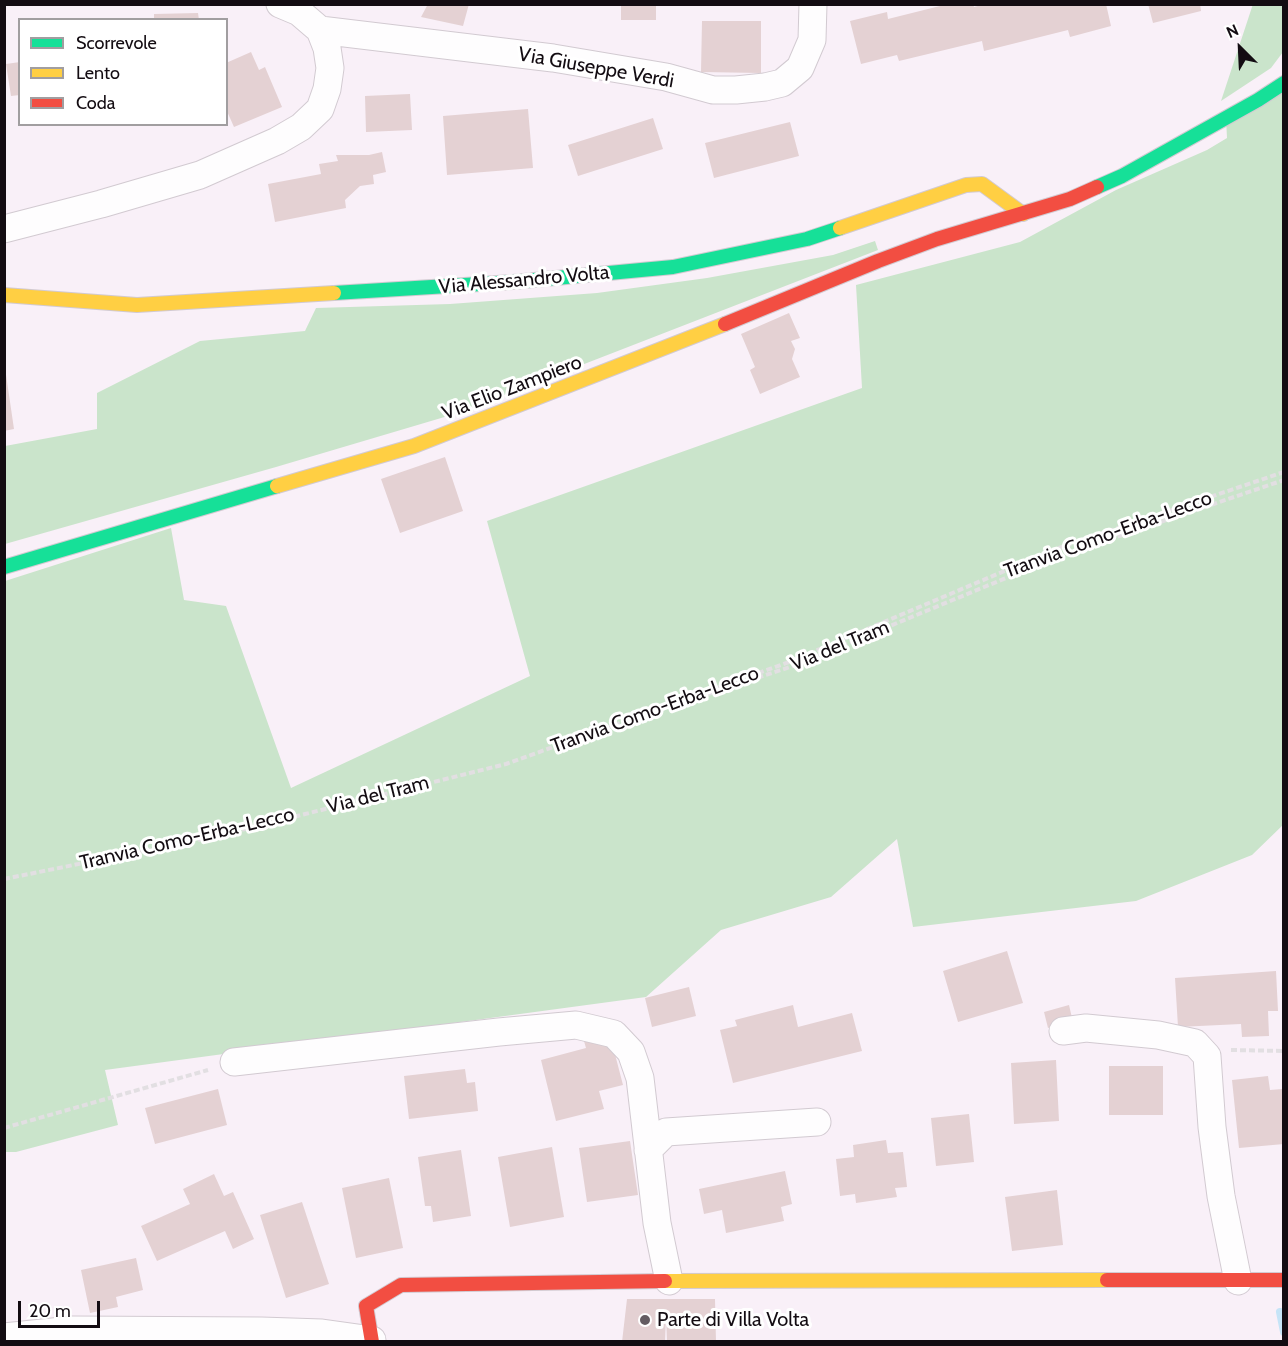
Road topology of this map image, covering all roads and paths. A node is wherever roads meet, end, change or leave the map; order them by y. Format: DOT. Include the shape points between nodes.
graph roads {
  1 [pos="280,4"];
  2 [pos="813,4"];
  3 [pos="320,30"];
  4 [pos="1284,83"];
  5 [pos="1023,214"];
  6 [pos="4,229"];
  7 [pos="4,295"];
  8 [pos="1284,472"];
  9 [pos="1284,480"];
  10 [pos="4,567"];
  11 [pos="4,879"];
  12 [pos="1062,1032"];
  13 [pos="1284,1051"];
  14 [pos="1207,1056"];
  15 [pos="234,1062"];
  16 [pos="817,1122"];
  17 [pos="4,1128"];
  18 [pos="648,1150"];
  19 [pos="669,1281"];
  20 [pos="1251,1281"];
  21 [pos="1284,1281"];
  22 [pos="4,1337"];
  23 [pos="372,1340"];
  1 -- 3 [label="street" via="299,12"];
  2 -- 3 [label="street, Via Giuseppe Verdi" via="812,40 800,68 782,83 736,90 713,90 666,77 553,58"];
  3 -- 6 [label="street" via="330,68 327,89 320,109 301,127 200,176"];
  4 -- 5 [label="street, Via Elio Zampiero" via="1122,176"];
  5 -- 7 [label="street, Via Alessandro Volta" via="982,184 966,185 807,239 673,267 513,282 137,305"];
  5 -- 10 [label="street, Via Elio Zampiero" via="937,239 414,446"];
  8 -- 11 [label="path, Tranvia Como-Erba-Lecco" via="1059,548 789,662 506,764 213,837"];
  9 -- 11 [label="path, Via del Tram" via="1052,559 793,666 498,764 224,834"];
  12 -- 14 [label="street" via="1086,1028 1158,1035 1195,1043"];
  13 -- 14 [label="path" via="1222,1050"];
  14 -- 20 [label="street" via="1221,1196"];
  15 -- 17 [label="path"];
  15 -- 18 [label="street" via="576,1025 614,1034 631,1052 640,1078"];
  16 -- 18 [label="street" via="666,1132"];
  18 -- 19 [label="street"];
  19 -- 20 [label="street"];
  19 -- 23 [label="street" via="401,1285 366,1306"];
  20 -- 21 [label="street"];
  22 -- 23 [label="street" via="72,1330 249,1331 322,1333"];
}
